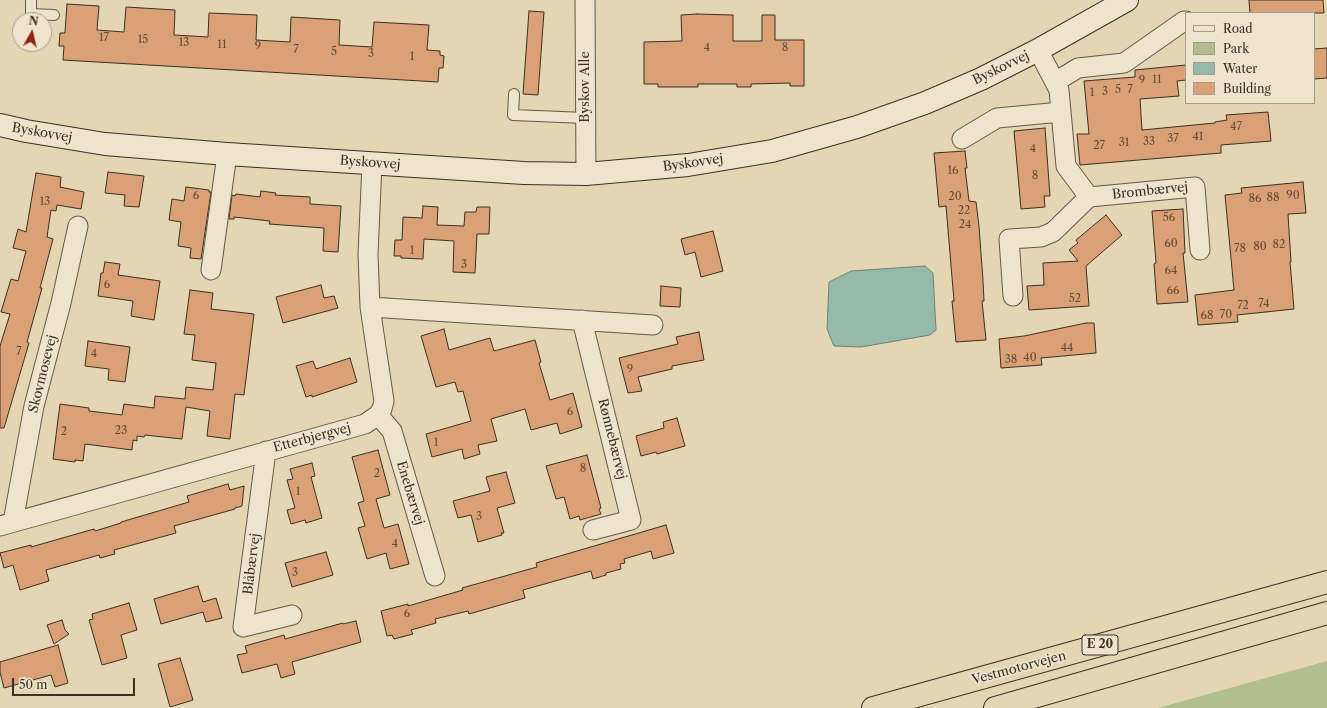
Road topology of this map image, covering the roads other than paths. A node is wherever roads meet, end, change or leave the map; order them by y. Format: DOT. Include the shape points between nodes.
graph roads {
  1 [pos="31,0"];
  2 [pos="585,0"];
  3 [pos="1127,0"];
  4 [pos="54,15"];
  5 [pos="1185,21"];
  6 [pos="1038,50"];
  7 [pos="1054,82"];
  8 [pos="514,94"];
  9 [pos="1061,112"];
  10 [pos="585,118"];
  11 [pos="0,125"];
  12 [pos="962,139"];
  13 [pos="227,154"];
  14 [pos="372,164"];
  15 [pos="586,174"];
  16 [pos="1089,197"];
  17 [pos="78,226"];
  18 [pos="1200,250"];
  19 [pos="211,270"];
  20 [pos="1014,296"];
  21 [pos="370,307"];
  22 [pos="582,320"];
  23 [pos="653,325"];
  24 [pos="378,415"];
  25 [pos="266,451"];
  26 [pos="7,524"];
  27 [pos="593,530"];
  28 [pos="435,576"];
  29 [pos="1327,582"];
  30 [pos="1327,613"];
  31 [pos="292,615"];
  32 [pos="873,708"];
  33 [pos="995,708"];
  1 -- 4 [label="lane" via="31,14"];
  2 -- 10 [label="street, Byskov Alle"];
  3 -- 6 [label="main road, Byskovvej"];
  5 -- 7 [label="street" via="1124,63 1078,68"];
  6 -- 7 [label="street"];
  6 -- 15 [label="main road, Byskovvej" via="981,79 925,103 857,127 779,149 688,165"];
  7 -- 9 [label="street" via="1059,90"];
  8 -- 10 [label="lane" via="513,114"];
  9 -- 12 [label="street" via="997,118"];
  9 -- 16 [label="street" via="1066,166"];
  10 -- 15 [label="street, Byskov Alle"];
  11 -- 13 [label="main road, Byskovvej" via="105,144"];
  13 -- 14 [label="main road, Byskovvej"];
  13 -- 19 [label="street"];
  14 -- 15 [label="main road, Byskovvej"];
  14 -- 21 [label="street" via="368,254"];
  16 -- 18 [label="street, Brombærvej" via="1195,187"];
  16 -- 20 [label="street" via="1053,232 1041,237 1009,239"];
  17 -- 26 [label="street, Skovmosevej"];
  21 -- 22 [label="street"];
  21 -- 24 [label="street" via="384,401"];
  22 -- 23 [label="street"];
  22 -- 27 [label="street, Rønnebærvej" via="631,520"];
  24 -- 25 [label="street, Etterbjergvej" via="365,424"];
  24 -- 28 [label="street, Enebærvej" via="392,431"];
  25 -- 26 [label="street, Etterbjergvej"];
  25 -- 31 [label="street, Blåbærvej" via="243,627"];
  29 -- 32 [label="highway, Vestmotorvejen / E 20"];
  30 -- 33 [label="highway, E 20"];
}
